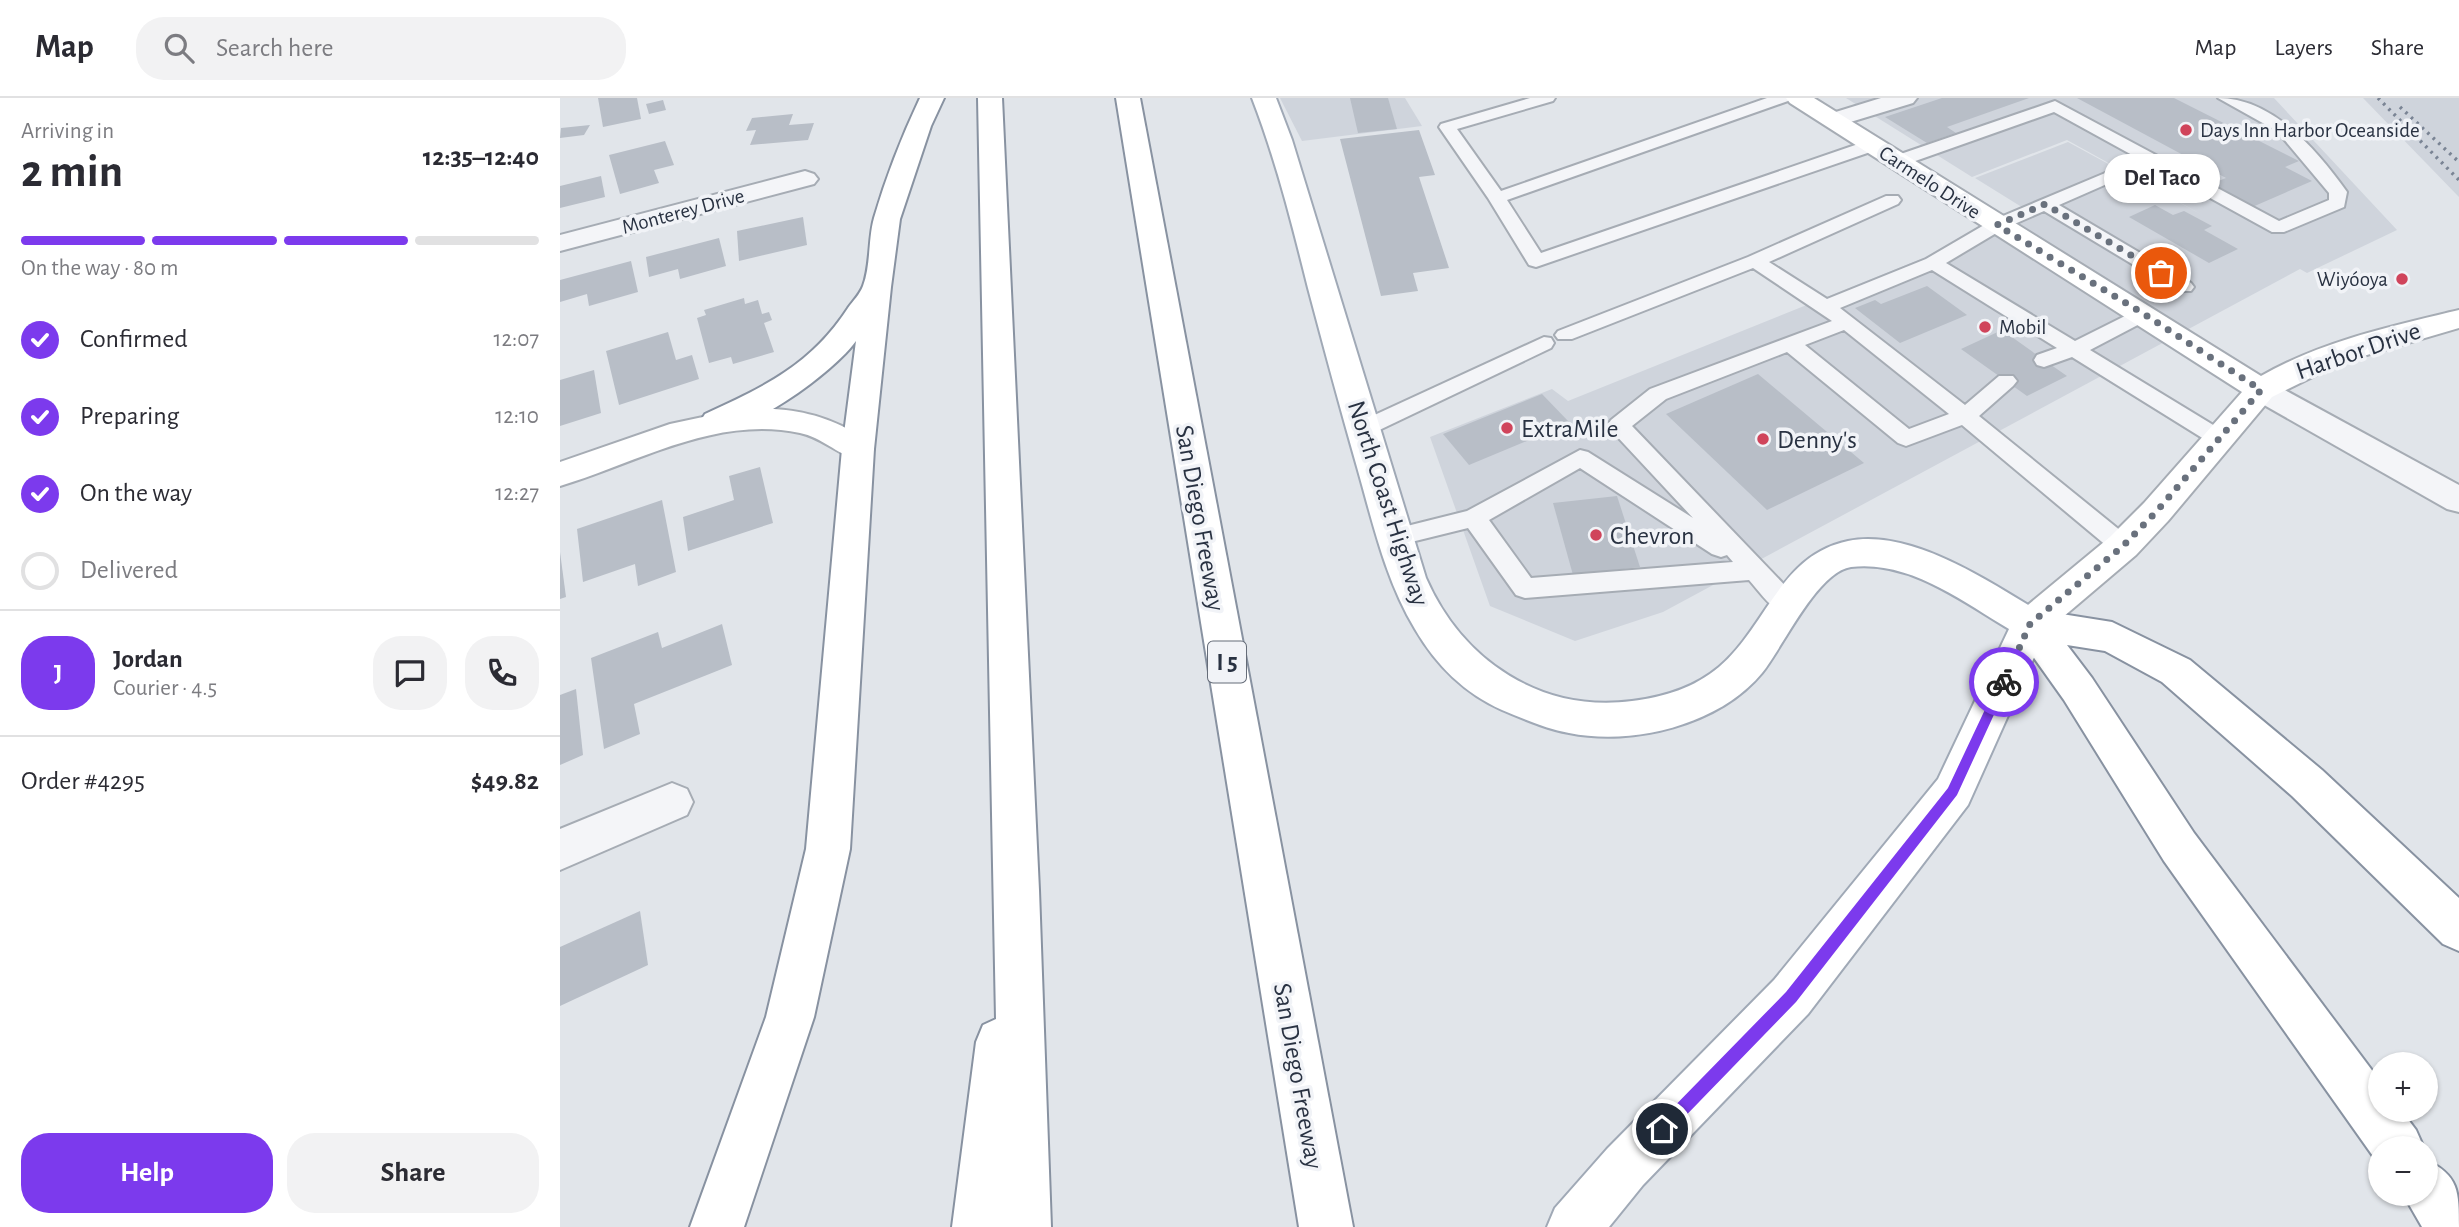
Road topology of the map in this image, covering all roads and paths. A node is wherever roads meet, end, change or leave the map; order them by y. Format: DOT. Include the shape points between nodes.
graph roads {
  1 [pos="932,98"];
  2 [pos="990,98"];
  3 [pos="1128,98"];
  4 [pos="1264,98"];
  5 [pos="1546,98"];
  6 [pos="1782,98"];
  7 [pos="1798,98"];
  8 [pos="1905,98"];
  9 [pos="2226,98"];
  10 [pos="1834,120"];
  11 [pos="1873,145"];
  12 [pos="1898,161"];
  13 [pos="2110,176"];
  14 [pos="805,179"];
  15 [pos="1497,198"];
  16 [pos="1892,200"];
  17 [pos="2045,204"];
  18 [pos="1997,225"];
  19 [pos="560,243"];
  20 [pos="1755,261"];
  21 [pos="1933,263"];
  22 [pos="877,286"];
  23 [pos="2184,287"];
  24 [pos="1825,307"];
  25 [pos="2144,314"];
  26 [pos="2459,319"];
  27 [pos="1847,322"];
  28 [pos="1565,334"];
  29 [pos="1544,343"];
  30 [pos="1790,344"];
  31 [pos="2073,350"];
  32 [pos="2044,360"];
  33 [pos="2006,380"];
  34 [pos="2261,390"];
  35 [pos="1965,416"];
  36 [pos="716,422"];
  37 [pos="1363,429"];
  38 [pos="2220,439"];
  39 [pos="858,449"];
  40 [pos="560,474"];
  41 [pos="2459,500"];
  42 [pos="1474,517"];
  43 [pos="1395,537"];
  44 [pos="2123,546"];
  45 [pos="1756,570"];
  46 [pos="1788,605"];
  47 [pos="2030,624"];
  48 [pos="672,802"];
  49 [pos="560,850"];
  50 [pos="1017,890"];
  51 [pos="2459,929"];
  52 [pos="2389,1136"];
  53 [pos="2438,1204"];
  54 [pos="718,1227"];
  55 [pos="979,1227"];
  56 [pos="1024,1227"];
  57 [pos="1326,1227"];
  58 [pos="1574,1227"];
  59 [pos="2454,1227"];
  1 -- 22 [label="main road" via="887,219"];
  2 -- 50 [label="main road"];
  3 -- 57 [label="main road, San Diego Freeway / I 5"];
  4 -- 37 [label="main road, North Coast Highway" via="1280,136"];
  5 -- 15 [label="lane" via="1447,127"];
  6 -- 15 [label="lane"];
  7 -- 10 [label="main road, Carmelo Drive"];
  8 -- 10 [label="street"];
  9 -- 12 [label="lane" via="2283,128 2338,192 2338,203 2278,228 2055,106"];
  10 -- 11 [label="main road, Carmelo Drive"];
  11 -- 12 [label="main road, Carmelo Drive"];
  11 -- 15 [label="lane" via="1536,261"];
  12 -- 18 [label="main road, Carmelo Drive"];
  13 -- 17 [label="lane"];
  14 -- 19 [label="street, Monterey Drive"];
  16 -- 20 [label="lane"];
  17 -- 18 [label="lane"];
  17 -- 23 [label="lane"];
  18 -- 21 [label="lane"];
  18 -- 25 [label="main road, Carmelo Drive"];
  20 -- 24 [label="lane"];
  20 -- 28 [label="lane"];
  21 -- 24 [label="lane"];
  21 -- 31 [label="lane"];
  22 -- 36 [label="main road" via="833,349 803,377"];
  22 -- 39 [label="main road"];
  24 -- 27 [label="lane"];
  25 -- 31 [label="lane"];
  25 -- 34 [label="main road, Carmelo Drive"];
  26 -- 34 [label="main road, Harbor Drive" via="2326,356"];
  27 -- 30 [label="lane"];
  27 -- 35 [label="lane"];
  29 -- 37 [label="lane"];
  30 -- 35 [label="lane" via="1906,438"];
  30 -- 45 [label="lane" via="1658,394 1619,425"];
  31 -- 32 [label="lane"];
  31 -- 38 [label="lane"];
  33 -- 35 [label="lane"];
  34 -- 38 [label="main road, Harbor Drive"];
  34 -- 41 [label="street, Carmelo Drive"];
  35 -- 44 [label="lane"];
  36 -- 39 [label="main road" via="762,417 807,423"];
  36 -- 40 [label="main road"];
  37 -- 43 [label="main road, North Coast Highway"];
  38 -- 44 [label="main road, Harbor Drive"];
  39 -- 54 [label="main road" via="828,849 790,1017"];
  42 -- 43 [label="lane"];
  42 -- 45 [label="lane" via="1525,588"];
  42 -- 45 [label="lane" via="1580,458"];
  43 -- 46 [label="main road, North Coast Highway" via="1421,608 1463,665 1496,690 1576,718 1620,720 1671,711 1713,691 1747,664"];
  44 -- 47 [label="main road, Harbor Drive"];
  45 -- 46 [label="lane"];
  46 -- 47 [label="main road, North Coast Highway" via="1823,565 1846,554 1877,554 1907,559 1952,579"];
  47 -- 51 [label="main road" via="2112,637 2176,671 2307,783"];
  47 -- 52 [label="main road" via="2078,689 2179,847"];
  47 -- 58 [label="main road, Harbor Drive" via="1953,792 1791,997 1625,1167"];
  48 -- 49 [label="street"];
  50 -- 55 [label="main road"];
  50 -- 56 [label="main road"];
  53 -- 59 [label="main road"];
}
